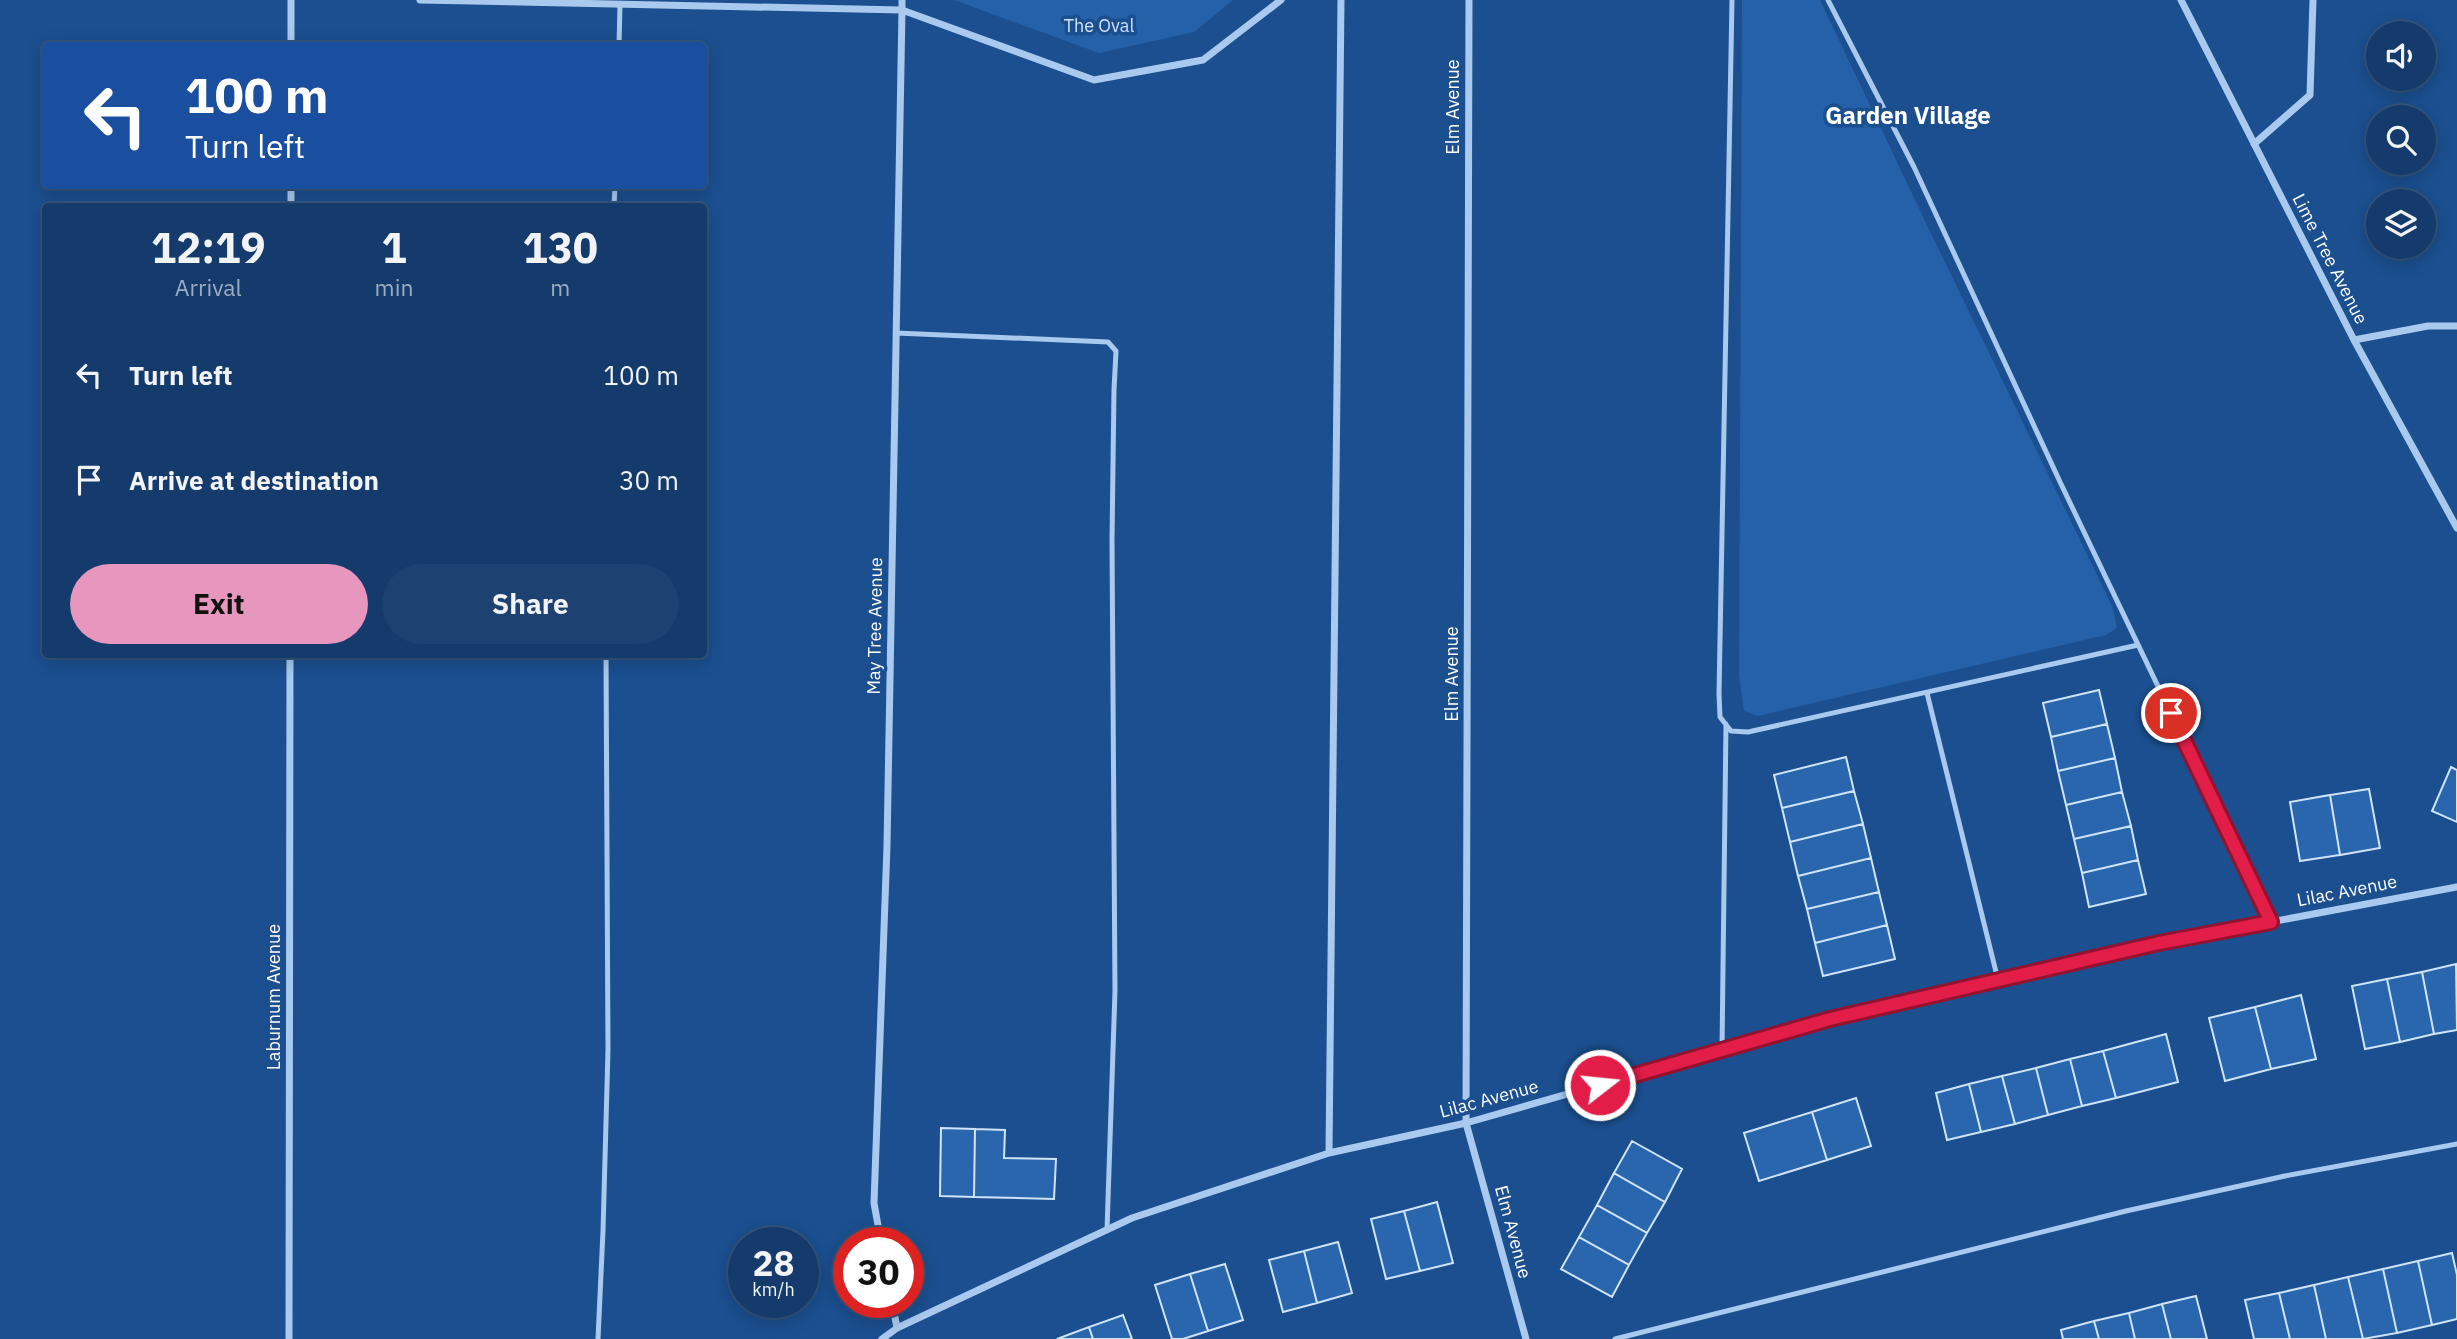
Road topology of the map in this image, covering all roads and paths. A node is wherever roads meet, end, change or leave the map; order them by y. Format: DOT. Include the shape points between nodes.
graph roads {
  1 [pos="291,0"];
  2 [pos="420,0"];
  3 [pos="902,0"];
  4 [pos="1281,0"];
  5 [pos="1341,0"];
  6 [pos="1469,0"];
  7 [pos="1732,0"];
  8 [pos="1828,0"];
  9 [pos="2181,0"];
  10 [pos="2313,0"];
  11 [pos="620,4"];
  12 [pos="902,10"];
  13 [pos="291,42"];
  14 [pos="619,42"];
  15 [pos="2254,144"];
  16 [pos="2457,326"];
  17 [pos="896,333"];
  18 [pos="2354,340"];
  19 [pos="2457,528"];
  20 [pos="2138,645"];
  21 [pos="290,658"];
  22 [pos="606,658"];
  23 [pos="1927,693"];
  24 [pos="1726,724"];
  25 [pos="2457,887"];
  26 [pos="2271,922"];
  27 [pos="1998,980"];
  28 [pos="1722,1050"];
  29 [pos="1466,1123"];
  30 [pos="2457,1144"];
  31 [pos="1329,1153"];
  32 [pos="878,1227"];
  33 [pos="1107,1230"];
  34 [pos="895,1318"];
  35 [pos="897,1328"];
  36 [pos="289,1339"];
  37 [pos="598,1339"];
  38 [pos="882,1339"];
  39 [pos="1526,1339"];
  40 [pos="1615,1339"];
  1 -- 13 [label="street"];
  2 -- 11 [label="street"];
  3 -- 12 [label="street"];
  4 -- 12 [label="street" via="1203,60 1094,80"];
  5 -- 31 [label="street"];
  6 -- 29 [label="street, Elm Avenue"];
  7 -- 24 [label="lane" via="1719,694 1720,717"];
  8 -- 20 [label="lane" via="1914,167"];
  9 -- 15 [label="street, Lime Tree Avenue"];
  10 -- 15 [label="street" via="2310,95"];
  11 -- 12 [label="street"];
  11 -- 14 [label="lane"];
  12 -- 17 [label="street, May Tree Avenue"];
  15 -- 18 [label="street, Lime Tree Avenue"];
  16 -- 18 [label="street" via="2428,326"];
  17 -- 32 [label="street, May Tree Avenue" via="887,846 874,1203"];
  17 -- 33 [label="lane" via="1108,342 1116,351 1112,541 1115,991"];
  18 -- 19 [label="street, Lime Tree Avenue"];
  20 -- 23 [label="lane"];
  20 -- 26 [label="lane"];
  21 -- 36 [label="street, Laburnum Avenue"];
  22 -- 37 [label="lane" via="608,1050"];
  23 -- 24 [label="lane" via="1748,732 1731,731"];
  23 -- 27 [label="lane"];
  24 -- 28 [label="lane"];
  25 -- 26 [label="street, Lilac Avenue"];
  26 -- 27 [label="street, Lilac Avenue"];
  27 -- 28 [label="street, Lilac Avenue"];
  28 -- 29 [label="street, Lilac Avenue"];
  29 -- 31 [label="street, Lilac Avenue"];
  29 -- 39 [label="street, Elm Avenue"];
  30 -- 40 [label="lane" via="2126,1211"];
  31 -- 33 [label="street, Lilac Avenue"];
  33 -- 35 [label="street, Lilac Avenue"];
  34 -- 35 [label="street"];
  35 -- 38 [label="street, Lilac Avenue"];
}
